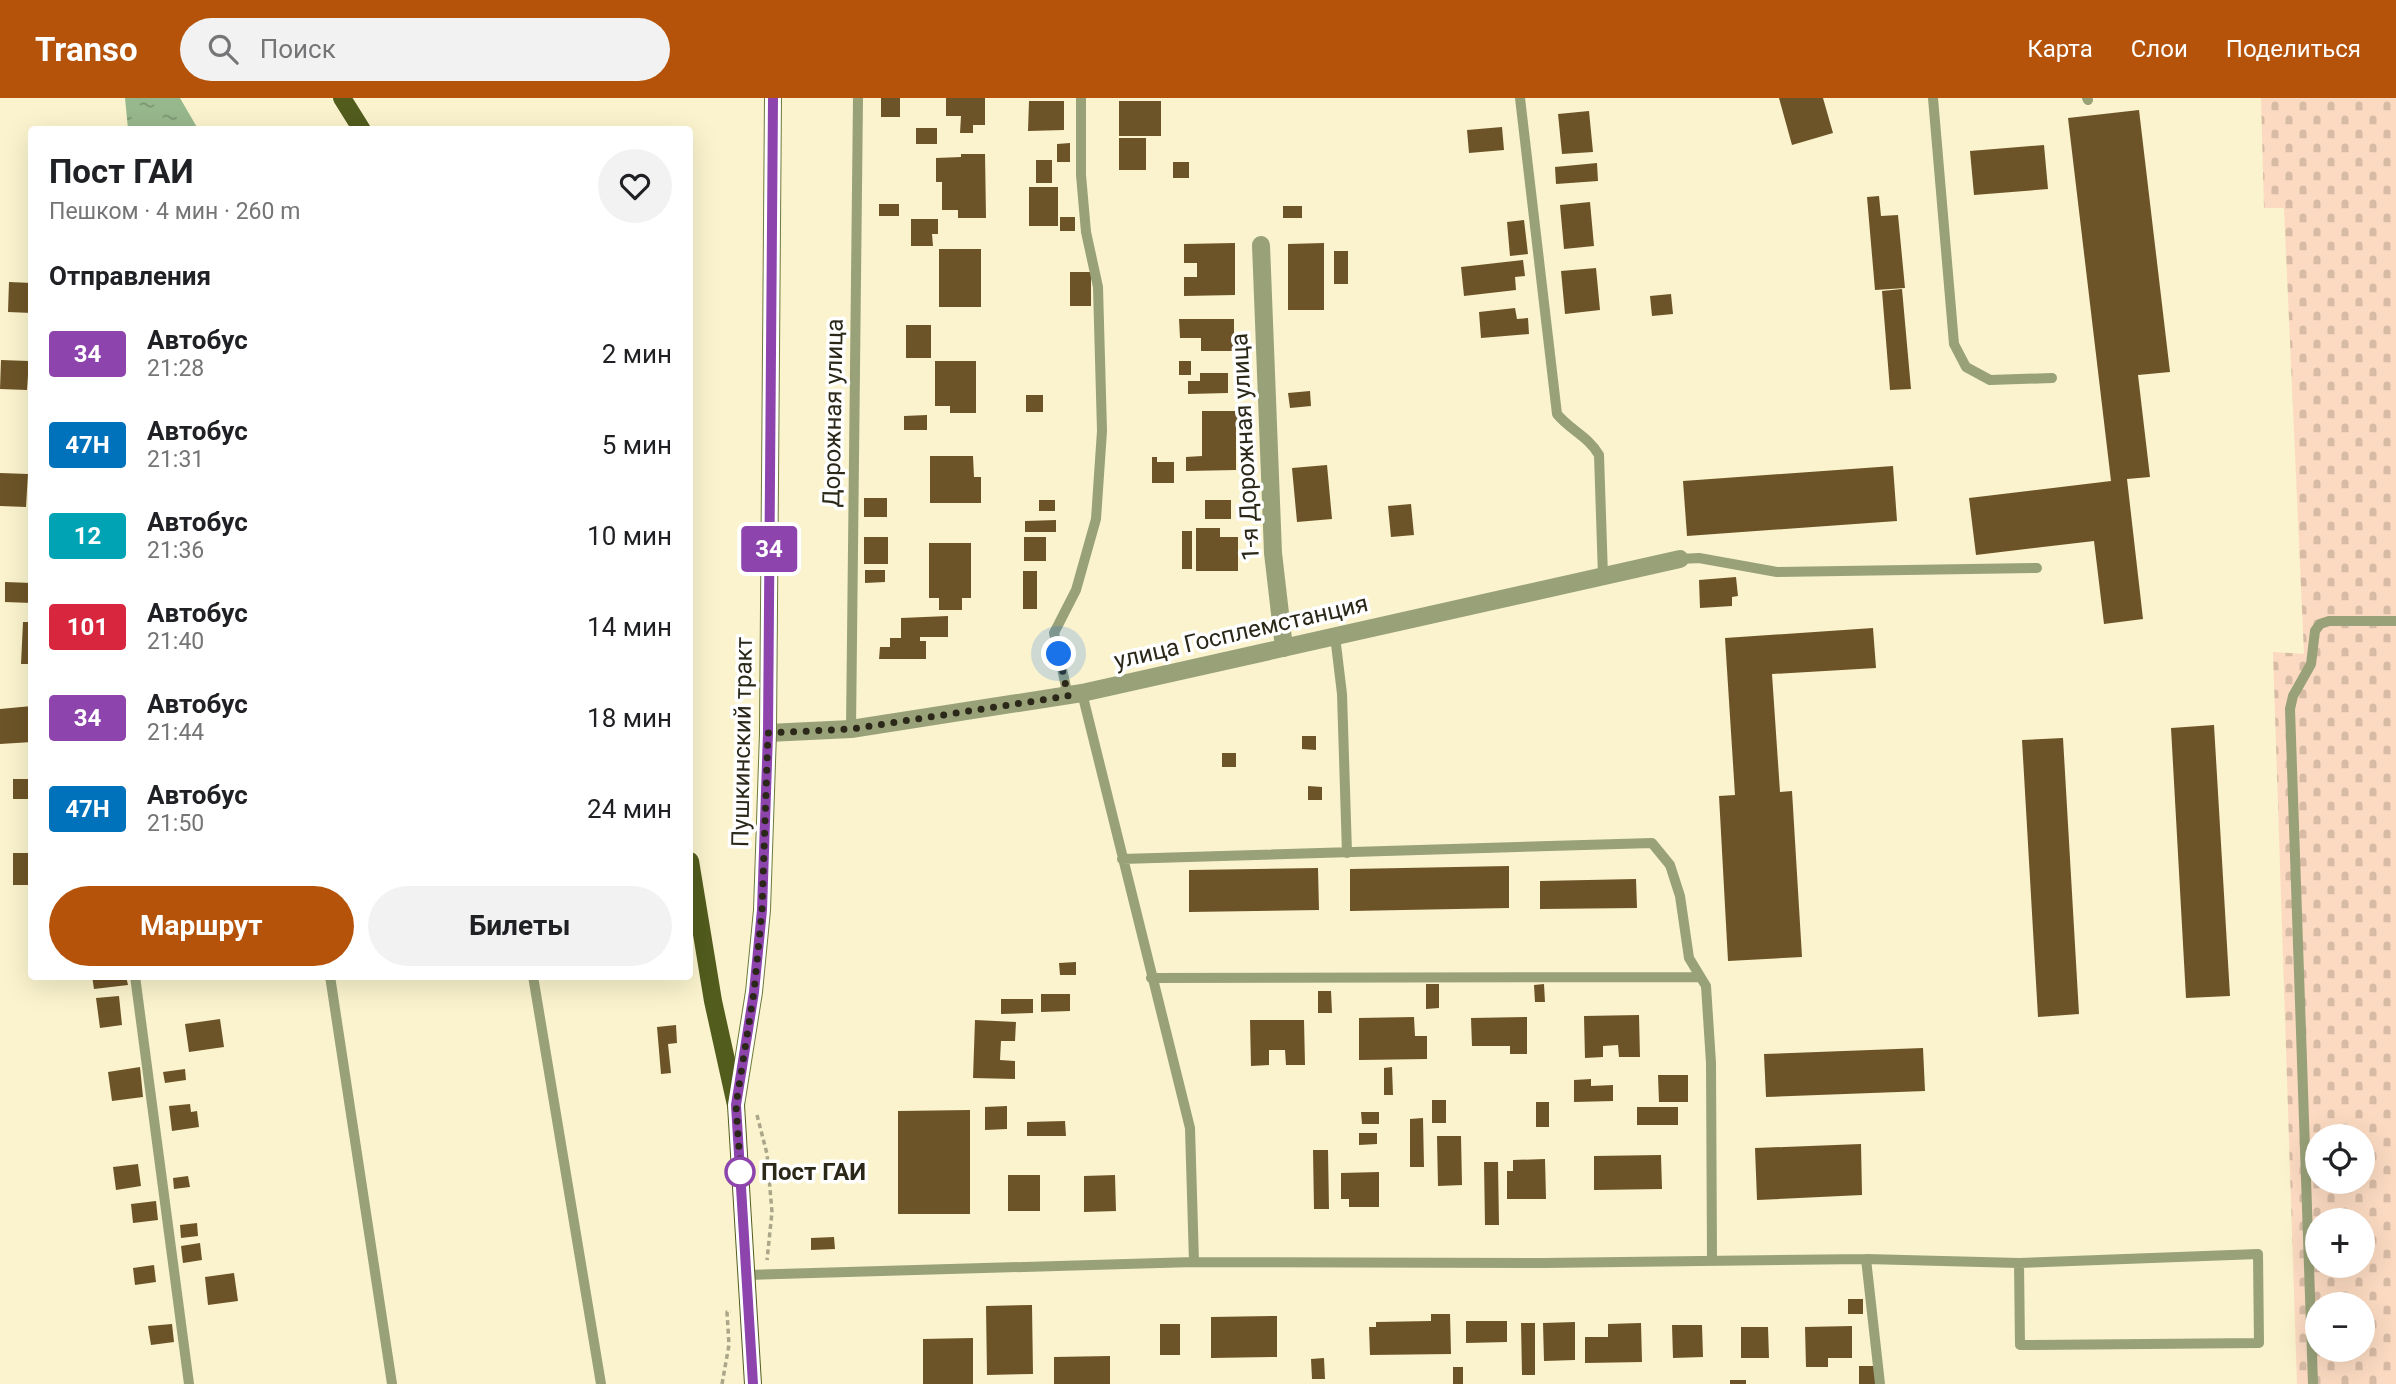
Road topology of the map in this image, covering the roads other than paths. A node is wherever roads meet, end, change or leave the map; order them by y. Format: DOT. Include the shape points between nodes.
graph roads {
  1 [pos="342,98"];
  2 [pos="773,98"];
  3 [pos="858,98"];
  4 [pos="1081,98"];
  5 [pos="1520,98"];
  6 [pos="1933,98"];
  7 [pos="360,126"];
  8 [pos="1261,245"];
  9 [pos="2052,378"];
  10 [pos="1680,559"];
  11 [pos="2037,568"];
  12 [pos="1603,576"];
  13 [pos="2396,621"];
  14 [pos="1335,636"];
  15 [pos="1284,648"];
  16 [pos="1075,694"];
  17 [pos="851,729"];
  18 [pos="768,733"];
  19 [pos="1347,853"];
  20 [pos="1122,859"];
  21 [pos="693,879"];
  22 [pos="1699,977"];
  23 [pos="1150,978"];
  24 [pos="136,980"];
  25 [pos="331,980"];
  26 [pos="534,980"];
  27 [pos="736,1105"];
  28 [pos="1866,1259"];
  29 [pos="1712,1261"];
  30 [pos="1194,1262"];
  31 [pos="2019,1263"];
  32 [pos="747,1275"];
  33 [pos="189,1384"];
  34 [pos="392,1384"];
  35 [pos="601,1384"];
  36 [pos="753,1384"];
  37 [pos="1880,1384"];
  38 [pos="2313,1384"];
  1 -- 7 [label="main road"];
  2 -- 18 [label="main road, Пушкинский тракт"];
  3 -- 17 [label="lane, Дорожная улица"];
  4 -- 16 [label="lane" via="1086,232 1098,287 1102,431 1096,519 1076,590 1054,633"];
  5 -- 12 [label="lane" via="1557,414 1568,429 1592,443 1599,455"];
  6 -- 9 [label="lane" via="1954,344 1966,368 1990,380"];
  8 -- 15 [label="street, 1-я Дорожная улица" via="1273,553"];
  10 -- 11 [label="lane" via="1714,560 1777,572"];
  10 -- 12 [label="street, улица Госплемстанция"];
  12 -- 14 [label="street, улица Госплемстанция"];
  13 -- 38 [label="lane" via="2320,624 2311,664 2290,709"];
  14 -- 15 [label="street, улица Госплемстанция"];
  14 -- 19 [label="lane" via="1342,694"];
  15 -- 16 [label="street, улица Госплемстанция"];
  16 -- 17 [label="street, улица Госплемстанция"];
  16 -- 20 [label="lane"];
  17 -- 18 [label="street, улица Госплемстанция"];
  18 -- 27 [label="main road, Пушкинский тракт" via="762,910"];
  19 -- 20 [label="lane"];
  19 -- 22 [label="lane" via="1652,843 1670,865 1680,896 1689,958"];
  20 -- 23 [label="lane"];
  21 -- 27 [label="main road"];
  22 -- 23 [label="lane"];
  22 -- 29 [label="lane" via="1706,986 1711,1063"];
  23 -- 30 [label="lane" via="1190,1128"];
  24 -- 33 [label="lane"];
  25 -- 34 [label="lane"];
  26 -- 35 [label="lane"];
  27 -- 32 [label="main road, Пушкинский тракт"];
  28 -- 29 [label="lane"];
  28 -- 31 [label="lane"];
  28 -- 37 [label="lane"];
  29 -- 30 [label="lane"];
  30 -- 32 [label="lane"];
  31 -- 31 [label="lane" via="2258,1254 2259,1343 2020,1345"];
  32 -- 36 [label="main road, Пушкинский тракт"];
}
